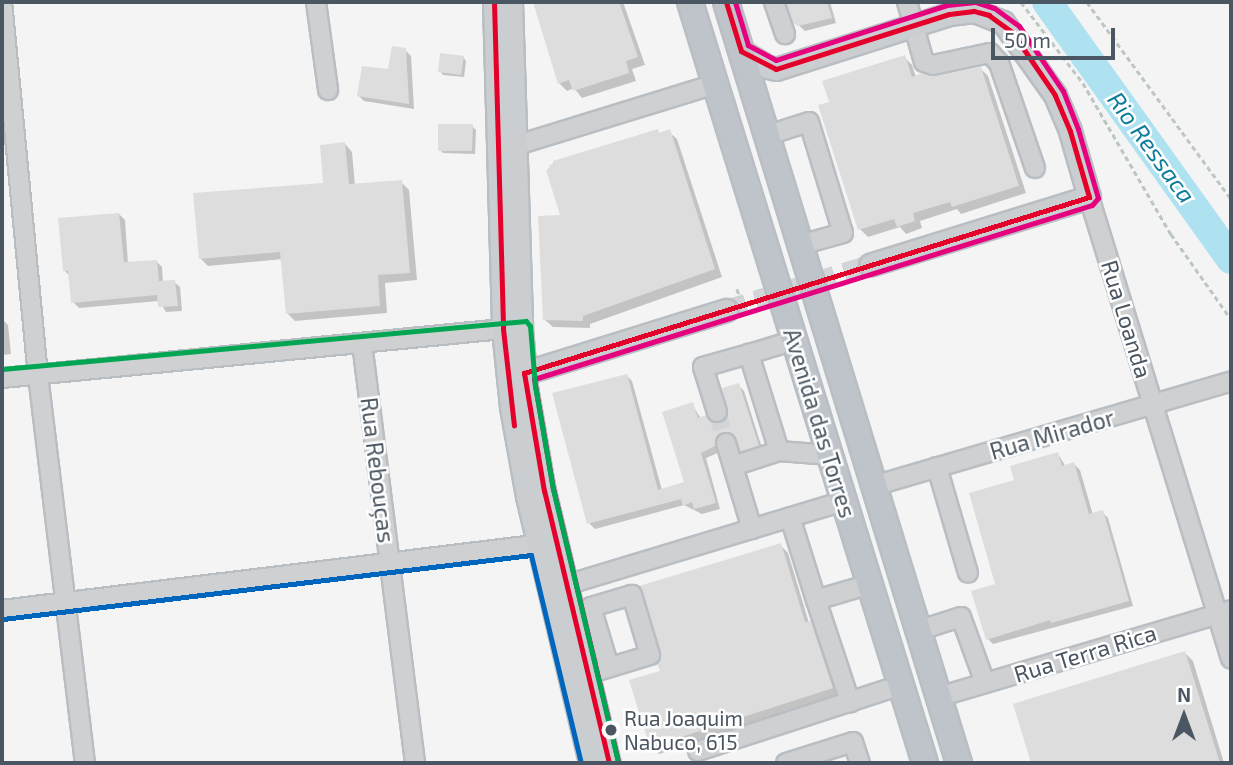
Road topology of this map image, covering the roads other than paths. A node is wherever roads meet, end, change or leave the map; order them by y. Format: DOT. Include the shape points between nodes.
graph roads {
  1 [pos="2,2"];
  2 [pos="316,2"];
  3 [pos="494,2"];
  4 [pos="510,2"];
  5 [pos="690,2"];
  6 [pos="726,2"];
  7 [pos="774,2"];
  8 [pos="906,2"];
  9 [pos="913,26"];
  10 [pos="785,34"];
  11 [pos="741,51"];
  12 [pos="716,84"];
  13 [pos="328,90"];
  14 [pos="6,107"];
  15 [pos="765,135"];
  16 [pos="514,146"];
  17 [pos="1035,168"];
  18 [pos="1089,197"];
  19 [pos="800,245"];
  20 [pos="870,265"];
  21 [pos="733,304"];
  22 [pos="512,329"];
  23 [pos="795,340"];
  24 [pos="362,343"];
  25 [pos="749,354"];
  26 [pos="524,373"];
  27 [pos="38,375"];
  28 [pos="2,378"];
  29 [pos="1231,381"];
  30 [pos="1153,404"];
  31 [pos="717,412"];
  32 [pos="726,443"];
  33 [pos="779,451"];
  34 [pos="830,454"];
  35 [pos="733,466"];
  36 [pos="937,467"];
  37 [pos="873,486"];
  38 [pos="844,501"];
  39 [pos="790,517"];
  40 [pos="752,529"];
  41 [pos="547,544"];
  42 [pos="390,563"];
  43 [pos="968,573"];
  44 [pos="870,584"];
  45 [pos="566,585"];
  46 [pos="816,600"];
  47 [pos="65,602"];
  48 [pos="2,610"];
  49 [pos="1224,612"];
  50 [pos="918,631"];
  51 [pos="1231,659"];
  52 [pos="609,667"];
  53 [pos="588,674"];
  54 [pos="985,683"];
  55 [pos="901,685"];
  56 [pos="938,697"];
  57 [pos="850,702"];
  58 [pos="698,751"];
  59 [pos="85,763"];
  60 [pos="415,763"];
  61 [pos="590,763"];
  62 [pos="609,763"];
  63 [pos="786,763"];
  64 [pos="860,763"];
  65 [pos="925,763"];
  66 [pos="959,763"];
  1 -- 14 [label="street"];
  2 -- 13 [label="street"];
  3 -- 22 [label="main road"];
  4 -- 16 [label="main road"];
  5 -- 12 [label="highway, Avenida das Torres"];
  6 -- 11 [label="highway, Avenida das Torres"];
  7 -- 10 [label="street"];
  8 -- 9 [label="street"];
  9 -- 11 [label="main road" via="776,69"];
  9 -- 17 [label="street" via="924,62 933,65 990,53 999,63"];
  9 -- 18 [label="main road, Rua Loanda" via="974,11 989,15 1012,32 1055,95"];
  11 -- 15 [label="highway, Avenida das Torres"];
  12 -- 16 [label="street"];
  12 -- 23 [label="highway, Avenida das Torres"];
  14 -- 27 [label="street"];
  15 -- 19 [label="highway, Avenida das Torres"];
  15 -- 19 [label="street" via="809,122 843,233"];
  16 -- 22 [label="main road"];
  18 -- 20 [label="main road"];
  18 -- 30 [label="street, Rua Loanda"];
  19 -- 37 [label="highway, Avenida das Torres"];
  21 -- 26 [label="main road"];
  22 -- 24 [label="street"];
  22 -- 26 [label="main road"];
  22 -- 41 [label="main road" via="518,446"];
  23 -- 25 [label="street"];
  23 -- 34 [label="highway, Avenida das Torres"];
  24 -- 27 [label="street"];
  24 -- 42 [label="street, Rua Rebouças"];
  25 -- 31 [label="street" via="703,367"];
  25 -- 33 [label="street"];
  26 -- 41 [label="main road"];
  27 -- 28 [label="street"];
  27 -- 47 [label="street"];
  29 -- 30 [label="street, Rua Mirador"];
  30 -- 36 [label="street, Rua Mirador"];
  30 -- 49 [label="street, Rua Loanda"];
  32 -- 35 [label="street"];
  33 -- 34 [label="street"];
  33 -- 35 [label="street"];
  34 -- 38 [label="highway, Avenida das Torres"];
  35 -- 40 [label="street"];
  36 -- 37 [label="street, Rua Mirador"];
  36 -- 43 [label="street"];
  37 -- 50 [label="highway, Avenida das Torres"];
  38 -- 39 [label="street"];
  38 -- 44 [label="highway, Avenida das Torres"];
  39 -- 40 [label="street"];
  39 -- 46 [label="street"];
  40 -- 45 [label="street"];
  41 -- 42 [label="street"];
  41 -- 45 [label="main road"];
  41 -- 61 [label="main road"];
  42 -- 47 [label="street"];
  42 -- 60 [label="street, Rua Rebouças"];
  44 -- 46 [label="street"];
  44 -- 55 [label="highway, Avenida das Torres"];
  45 -- 53 [label="main road"];
  46 -- 57 [label="street"];
  47 -- 48 [label="street"];
  47 -- 59 [label="street"];
  49 -- 51 [label="street, Rua Loanda"];
  49 -- 54 [label="street, Rua Terra Rica"];
  50 -- 54 [label="street" via="961,617"];
  50 -- 56 [label="highway, Avenida das Torres"];
  52 -- 53 [label="street"];
  53 -- 62 [label="main road"];
  54 -- 56 [label="street, Rua Terra Rica"];
  55 -- 57 [label="street"];
  55 -- 65 [label="highway, Avenida das Torres"];
  56 -- 66 [label="highway, Avenida das Torres"];
  57 -- 58 [label="street"];
  63 -- 64 [label="street" via="853,742"];
}
